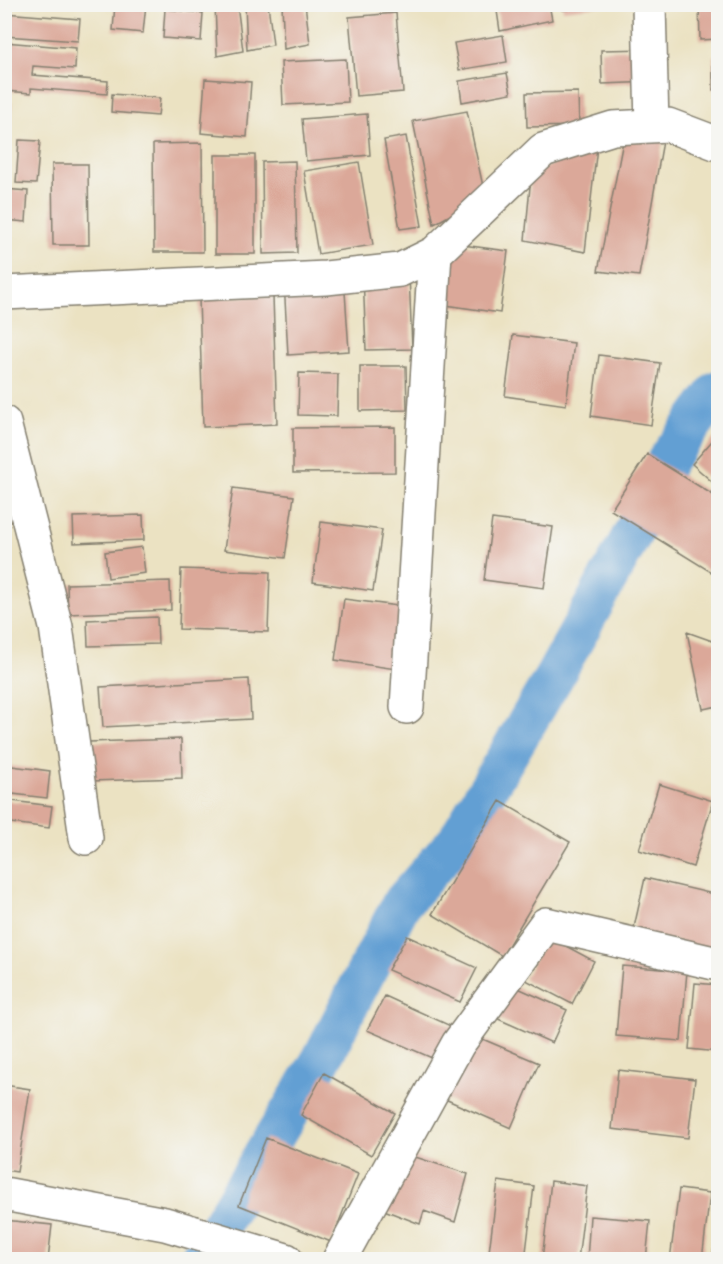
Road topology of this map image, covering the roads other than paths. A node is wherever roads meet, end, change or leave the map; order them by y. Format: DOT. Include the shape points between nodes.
graph roads {
  1 [pos="649,4"];
  2 [pos="652,126"];
  3 [pos="718,144"];
  4 [pos="435,253"];
  5 [pos="4,293"];
  6 [pos="4,423"];
  7 [pos="407,707"];
  8 [pos="86,838"];
  9 [pos="718,964"];
  10 [pos="4,1194"];
  11 [pos="286,1260"];
  12 [pos="339,1260"];
  1 -- 2 [label="street"];
  2 -- 3 [label="street" via="668,125"];
  2 -- 4 [label="street" via="613,128 543,150"];
  4 -- 5 [label="street" via="400,270 326,278"];
  4 -- 7 [label="street"];
  6 -- 8 [label="street" via="56,627"];
  9 -- 12 [label="street" via="546,924 458,1044"];
  10 -- 11 [label="street" via="165,1224"];
}
